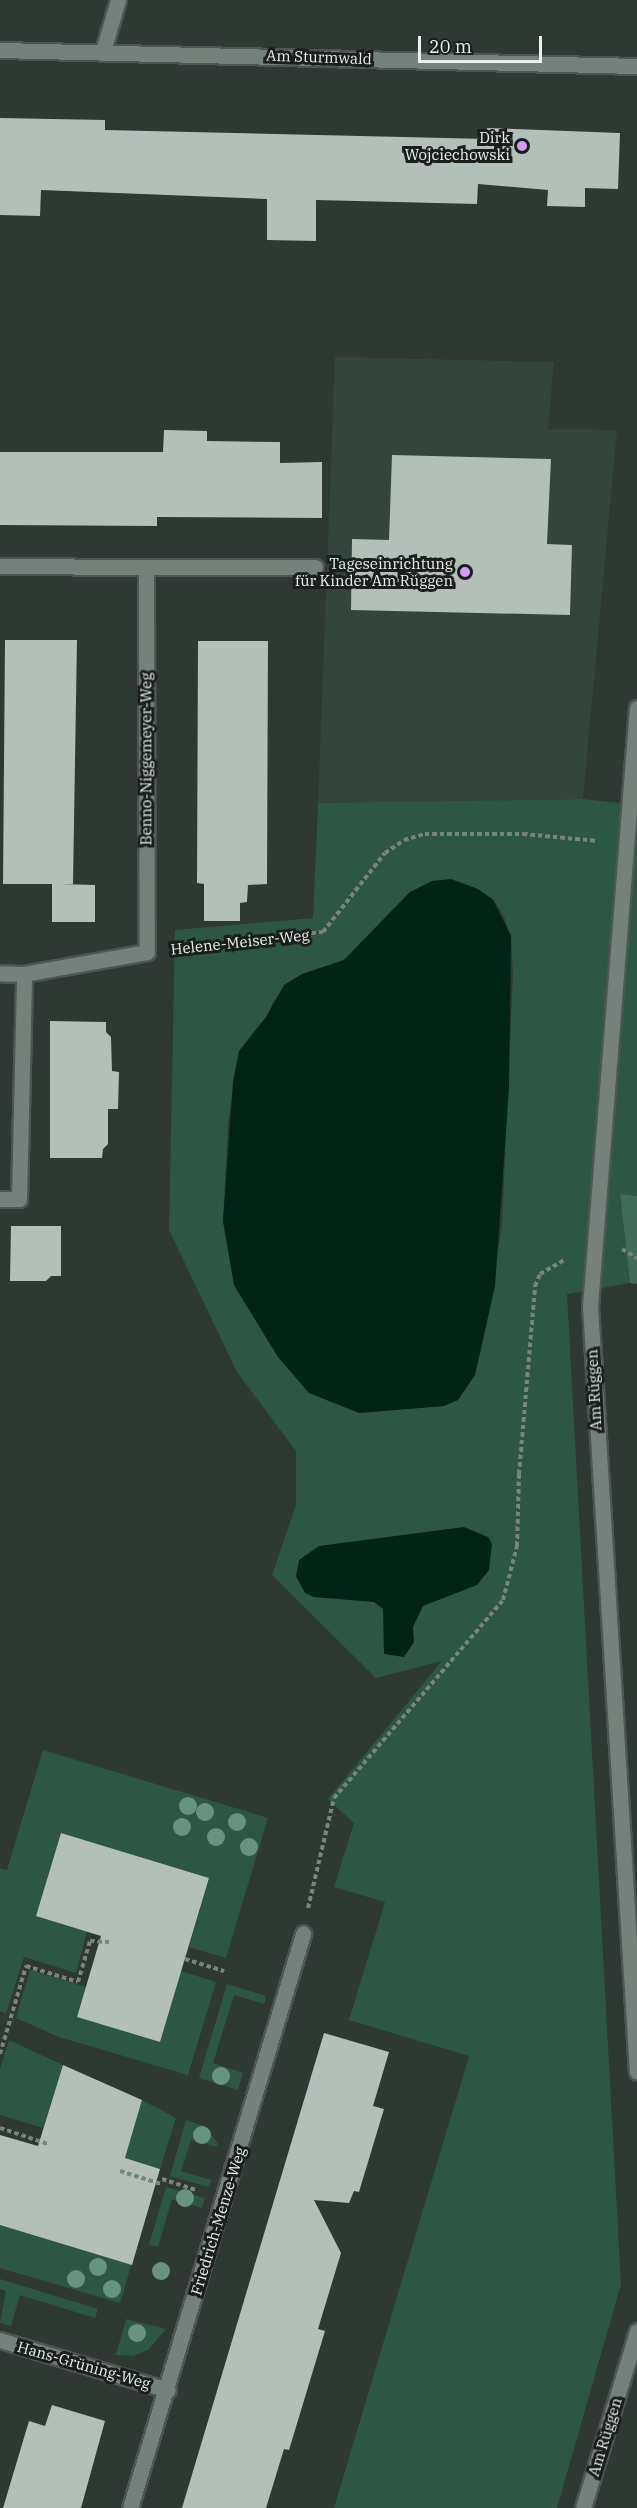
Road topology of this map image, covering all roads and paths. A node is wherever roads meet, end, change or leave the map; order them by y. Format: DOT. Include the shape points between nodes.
graph roads {
  1 [pos="118,0"];
  2 [pos="0,50"];
  3 [pos="103,51"];
  4 [pos="637,66"];
  5 [pos="0,566"];
  6 [pos="146,567"];
  7 [pos="315,567"];
  8 [pos="637,708"];
  9 [pos="629,844"];
  10 [pos="147,952"];
  11 [pos="0,973"];
  12 [pos="24,974"];
  13 [pos="0,1199"];
  14 [pos="597,1245"];
  15 [pos="303,1934"];
  16 [pos="109,1942"];
  17 [pos="185,1959"];
  18 [pos="224,1971"];
  19 [pos="0,2054"];
  20 [pos="637,2072"];
  21 [pos="0,2127"];
  22 [pos="48,2144"];
  23 [pos="120,2171"];
  24 [pos="185,2186"];
  25 [pos="637,2331"];
  26 [pos="0,2340"];
  27 [pos="168,2390"];
  28 [pos="130,2508"];
  29 [pos="583,2508"];
  1 -- 3 [label="street"];
  2 -- 3 [label="street, Am Sturmwald"];
  3 -- 4 [label="street, Am Sturmwald"];
  5 -- 6 [label="street"];
  6 -- 7 [label="street"];
  6 -- 10 [label="street, Benno-Niggemeyer-Weg"];
  8 -- 9 [label="street, Am Rüggen"];
  9 -- 10 [label="path, Helene-Meiser-Weg" via="523,834 424,834 404,840 385,853 323,932"];
  9 -- 14 [label="street, Am Rüggen"];
  10 -- 12 [label="street"];
  11 -- 12 [label="street"];
  12 -- 13 [label="street" via="19,1199"];
  14 -- 15 [label="path" via="549,1267 540,1274 536,1286 519,1463 517,1546 503,1600 334,1798"];
  14 -- 20 [label="street, Am Rüggen" via="591,1329"];
  15 -- 27 [label="street, Friedrich-Menze-Weg"];
  16 -- 19 [label="path" via="90,1941 78,1982 26,1966"];
  17 -- 18 [label="path"];
  21 -- 22 [label="path"];
  23 -- 24 [label="path"];
  25 -- 29 [label="street, Am Rüggen"];
  26 -- 27 [label="street, Hans-Grüning-Weg"];
  27 -- 28 [label="street, Friedrich-Menze-Weg"];
}
